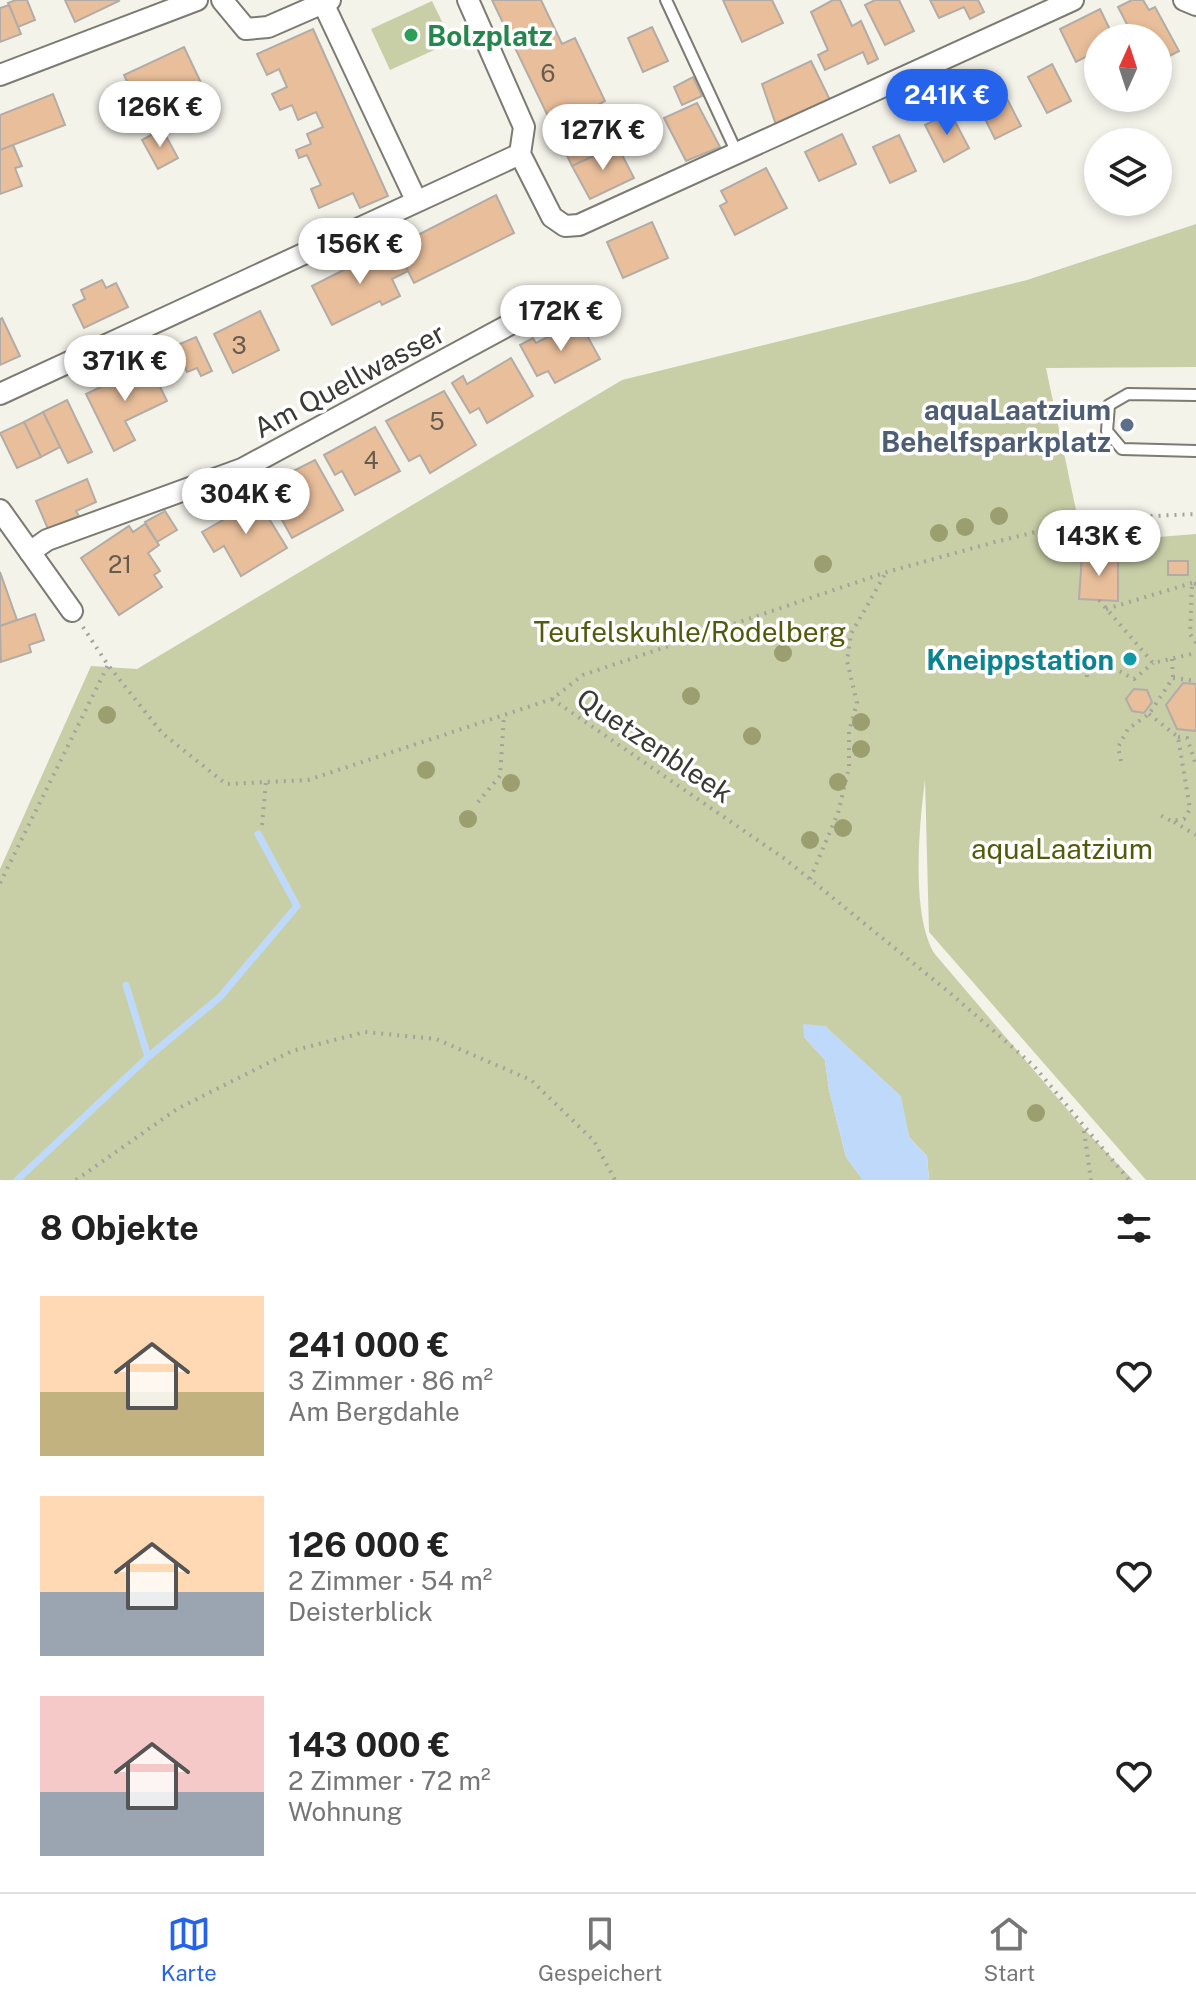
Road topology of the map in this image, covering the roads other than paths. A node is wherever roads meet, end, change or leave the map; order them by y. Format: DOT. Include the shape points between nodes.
graph roads {
  1 [pos="197,0"];
  2 [pos="222,0"];
  3 [pos="468,0"];
  4 [pos="666,0"];
  5 [pos="1073,0"];
  6 [pos="1184,0"];
  7 [pos="327,2"];
  8 [pos="1196,5"];
  9 [pos="0,75"];
  10 [pos="737,153"];
  11 [pos="520,154"];
  12 [pos="416,200"];
  13 [pos="557,299"];
  14 [pos="0,394"];
  15 [pos="1196,395"];
  16 [pos="1196,451"];
  17 [pos="0,510"];
  18 [pos="30,552"];
  19 [pos="72,611"];
  1 -- 9 [label="street"];
  2 -- 7 [label="street" via="246,29 268,27"];
  3 -- 11 [label="street" via="524,127"];
  4 -- 10 [label="lane"];
  5 -- 10 [label="street"];
  6 -- 8 [label="street"];
  7 -- 12 [label="street"];
  10 -- 11 [label="street" via="579,225 565,226 552,217"];
  11 -- 12 [label="street"];
  12 -- 14 [label="street"];
  13 -- 18 [label="street, Am Quellwasser" via="242,469 47,540"];
  15 -- 16 [label="lane" via="1128,394 1109,405 1107,431 1122,449"];
  17 -- 18 [label="street"];
  18 -- 19 [label="street"];
}
